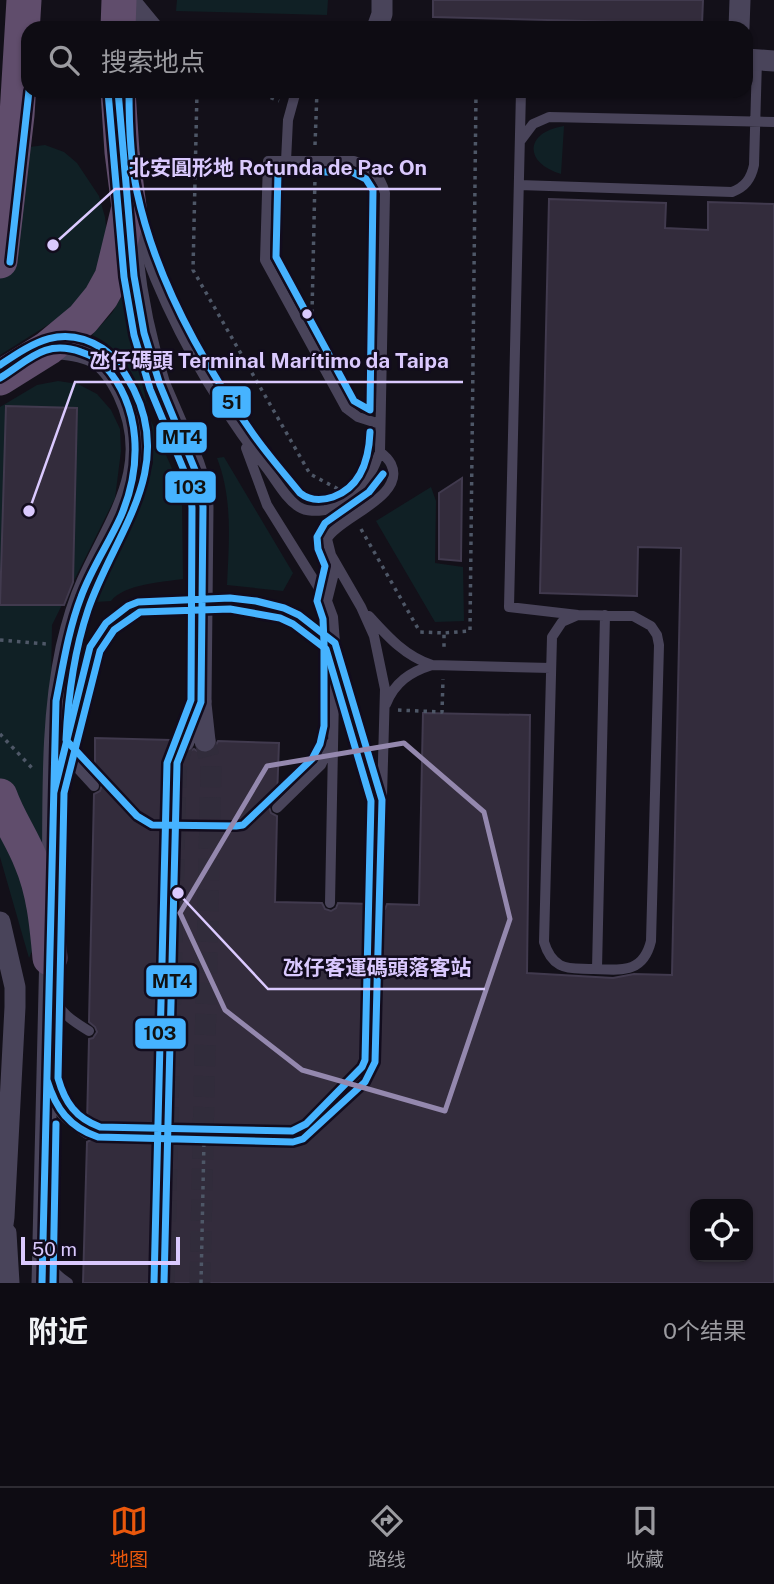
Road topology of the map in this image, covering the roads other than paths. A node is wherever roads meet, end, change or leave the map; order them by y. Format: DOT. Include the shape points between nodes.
graph roads {
  1 [pos="24,0"];
  2 [pos="119,0"];
  3 [pos="129,0"];
  4 [pos="383,0"];
  5 [pos="740,0"];
  6 [pos="23,21"];
  7 [pos="118,21"];
  8 [pos="146,21"];
  9 [pos="380,21"];
  10 [pos="739,21"];
  11 [pos="21,49"];
  12 [pos="759,60"];
  13 [pos="118,98"];
  14 [pos="129,98"];
  15 [pos="294,98"];
  16 [pos="521,98"];
  17 [pos="755,122"];
  18 [pos="774,122"];
  19 [pos="120,131"];
  20 [pos="519,146"];
  21 [pos="286,161"];
  22 [pos="519,186"];
  23 [pos="129,207"];
  24 [pos="0,261"];
  25 [pos="48,348"];
  26 [pos="0,378"];
  27 [pos="380,424"];
  28 [pos="241,435"];
  29 [pos="380,452"];
  30 [pos="336,565"];
  31 [pos="327,601"];
  32 [pos="362,607"];
  33 [pos="578,615"];
  34 [pos="605,615"];
  35 [pos="335,643"];
  36 [pos="438,665"];
  37 [pos="551,668"];
  38 [pos="384,710"];
  39 [pos="334,727"];
  40 [pos="195,741"];
  41 [pos="59,748"];
  42 [pos="94,786"];
  43 [pos="382,800"];
  44 [pos="4,807"];
  45 [pos="277,808"];
  46 [pos="330,903"];
  47 [pos="379,904"];
  48 [pos="0,922"];
  49 [pos="50,968"];
  50 [pos="597,969"];
  51 [pos="89,1031"];
  52 [pos="47,1080"];
  53 [pos="87,1134"];
  54 [pos="4,1217"];
  55 [pos="43,1240"];
  56 [pos="0,1246"];
  57 [pos="9,1283"];
  58 [pos="42,1283"];
  59 [pos="68,1283"];
  1 -- 6 [label="main road"];
  2 -- 7 [label="main road"];
  3 -- 8 [label="street"];
  4 -- 9 [label="street"];
  5 -- 10 [label="street"];
  11 -- 24 [label="main road"];
  12 -- 17 [label="lane"];
  13 -- 19 [label="main road"];
  14 -- 19 [label="street"];
  15 -- 21 [label="lane"];
  16 -- 20 [label="lane"];
  17 -- 18 [label="lane"];
  17 -- 20 [label="lane" via="549,117 526,130"];
  17 -- 22 [label="lane" via="752,174 748,183 732,192"];
  19 -- 23 [label="main road"];
  20 -- 22 [label="lane"];
  21 -- 27 [label="lane" via="268,161 265,260 346,408"];
  21 -- 27 [label="lane" via="354,161 382,181"];
  22 -- 33 [label="lane" via="509,607"];
  23 -- 25 [label="main road" via="112,277 101,297"];
  23 -- 28 [label="lane" via="169,314"];
  23 -- 40 [label="street, bridge" via="144,333 200,482 201,702"];
  25 -- 26 [label="main road"];
  25 -- 41 [label="street" via="77,350 99,358 115,376 135,422 137,450 125,505 87,583 67,645 57,701"];
  27 -- 29 [label="lane"];
  28 -- 29 [label="lane" via="298,507 313,511 346,503 365,488"];
  28 -- 31 [label="lane" via="267,505"];
  29 -- 30 [label="lane" via="391,464 391,481 376,500 332,530 327,539"];
  30 -- 31 [label="lane"];
  30 -- 32 [label="lane"];
  31 -- 35 [label="lane"];
  32 -- 36 [label="lane" via="415,660"];
  32 -- 38 [label="lane" via="380,655"];
  33 -- 34 [label="lane"];
  33 -- 37 [label="lane" via="562,622 552,637"];
  34 -- 50 [label="lane"];
  34 -- 50 [label="lane" via="643,619 659,645 651,941 634,967"];
  35 -- 39 [label="lane"];
  35 -- 41 [label="lane" via="299,615 256,601 138,602 106,623 90,647"];
  35 -- 43 [label="lane"];
  36 -- 37 [label="lane"];
  36 -- 38 [label="lane" via="415,670 401,680"];
  37 -- 50 [label="lane" via="544,942 558,964"];
  38 -- 43 [label="lane"];
  39 -- 45 [label="lane" via="321,765"];
  39 -- 46 [label="lane"];
  41 -- 42 [label="lane"];
  41 -- 49 [label="street"];
  43 -- 47 [label="lane"];
  44 -- 49 [label="main road" via="41,889"];
  48 -- 54 [label="street" via="15,987"];
  49 -- 51 [label="lane" via="55,1001 69,1019"];
  49 -- 52 [label="street"];
  52 -- 53 [label="lane" via="53,1102 66,1120"];
  52 -- 55 [label="street"];
  54 -- 56 [label="street"];
  54 -- 57 [label="street"];
  55 -- 58 [label="street"];
  55 -- 59 [label="lane" via="47,1261"];
}
